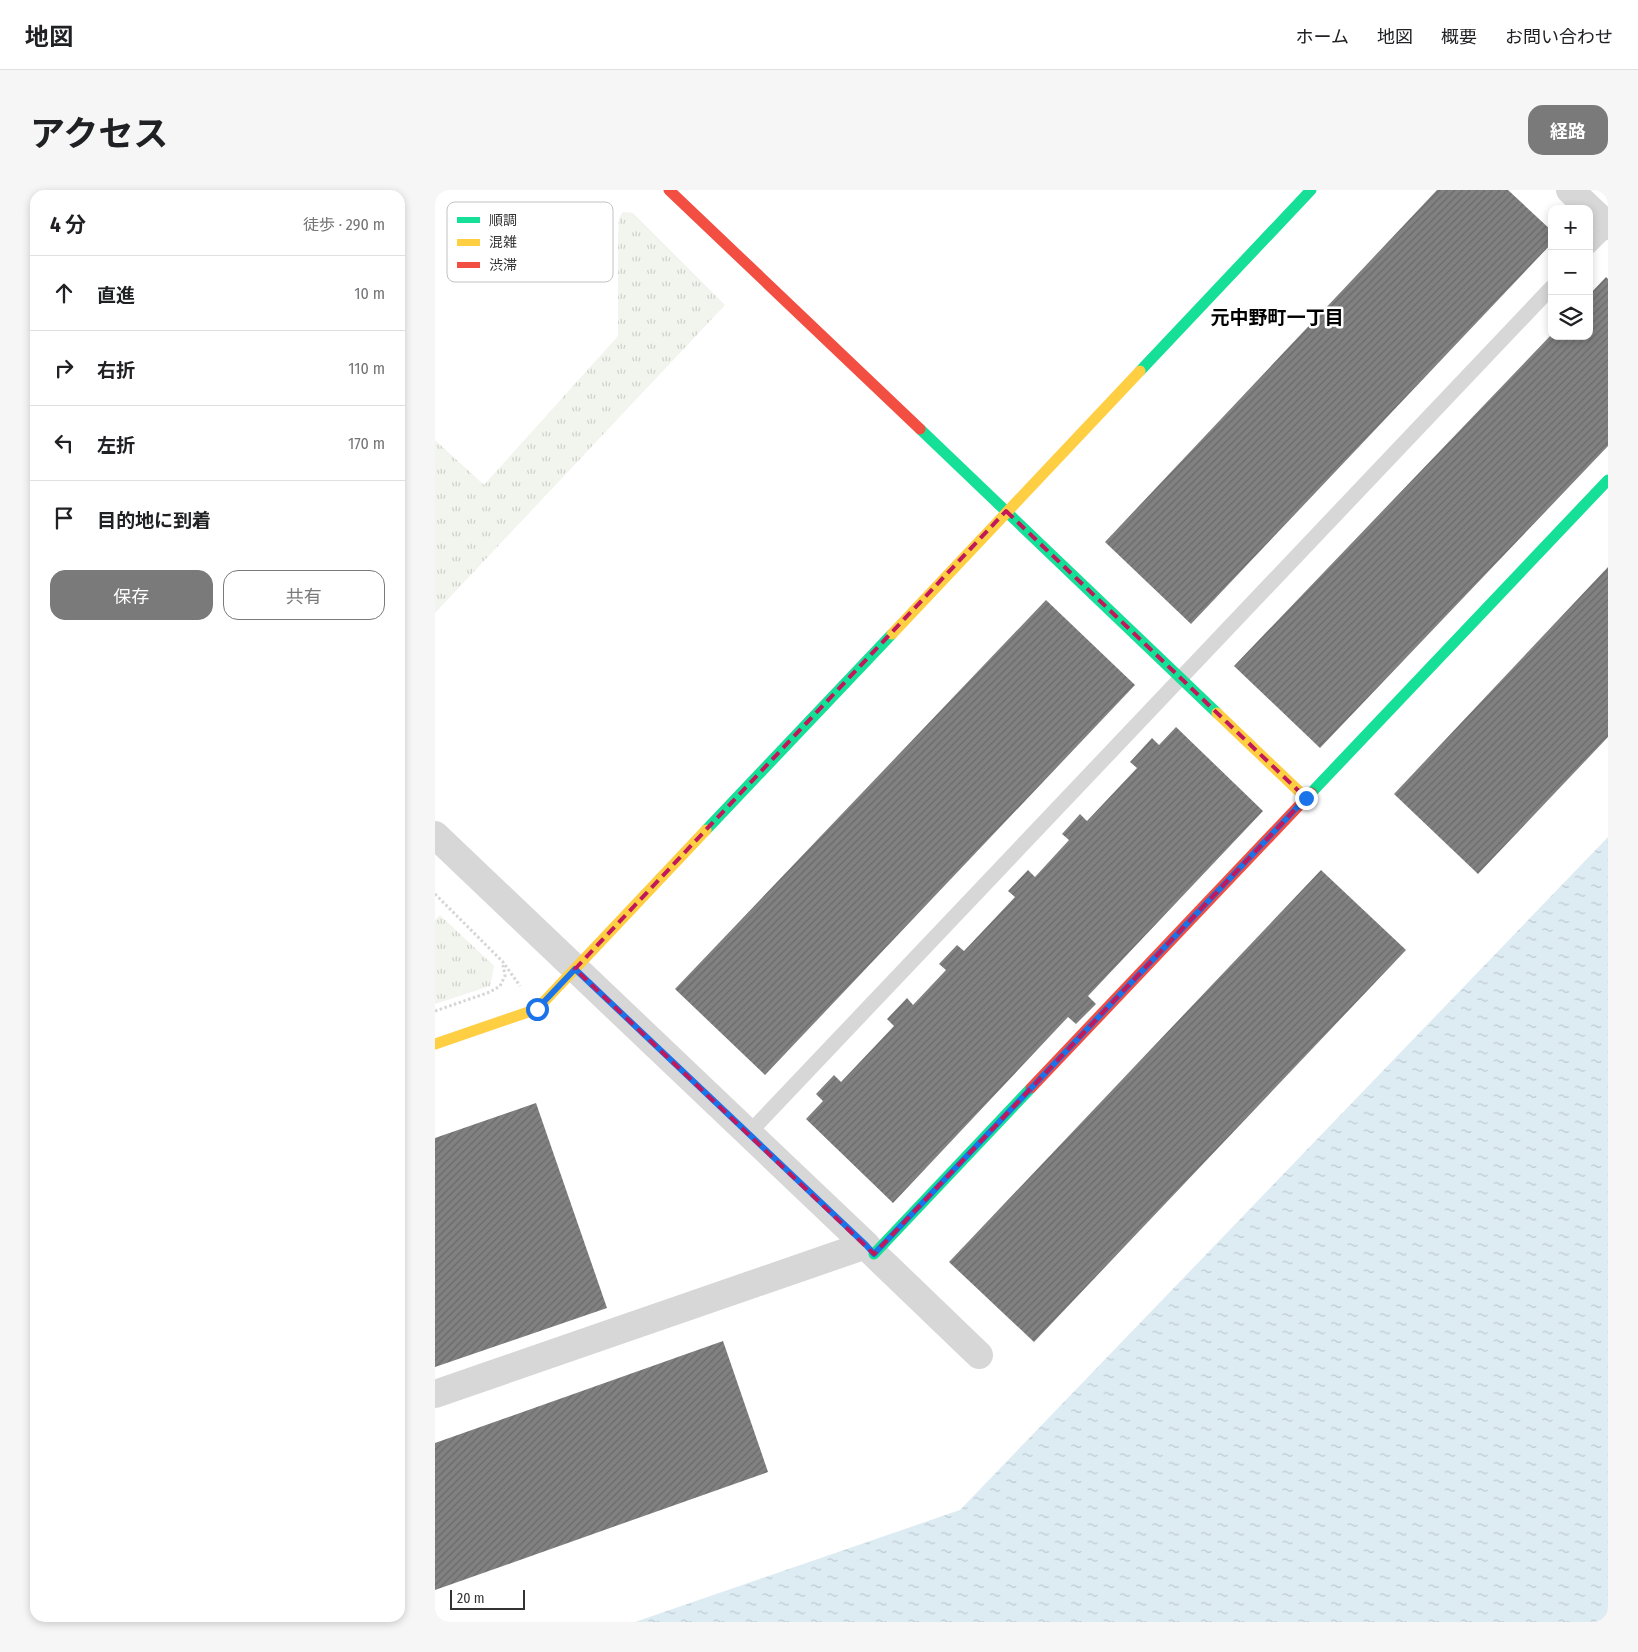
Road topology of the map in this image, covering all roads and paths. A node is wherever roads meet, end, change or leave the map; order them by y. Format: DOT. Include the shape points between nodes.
graph roads {
  1 [pos="669,190"];
  2 [pos="1311,190"];
  3 [pos="1570,190"];
  4 [pos="1608,227"];
  5 [pos="1593,243"];
  6 [pos="1548,291"];
  7 [pos="1608,480"];
  8 [pos="1006,511"];
  9 [pos="1181,678"];
  10 [pos="1306,798"];
  11 [pos="435,835"];
  12 [pos="435,894"];
  13 [pos="575,969"];
  14 [pos="435,1011"];
  15 [pos="435,1044"];
  16 [pos="748,1134"];
  17 [pos="870,1249"];
  18 [pos="979,1355"];
  19 [pos="435,1394"];
  1 -- 8 [label="street"];
  2 -- 8 [label="street"];
  3 -- 4 [label="street"];
  4 -- 5 [label="lane"];
  6 -- 9 [label="lane"];
  7 -- 10 [label="street"];
  8 -- 9 [label="street"];
  8 -- 13 [label="street"];
  9 -- 10 [label="street"];
  9 -- 16 [label="lane"];
  10 -- 17 [label="street"];
  11 -- 13 [label="street"];
  12 -- 14 [label="path" via="503,962 505,976 500,986 490,992"];
  13 -- 15 [label="street" via="537,1009"];
  13 -- 16 [label="street"];
  16 -- 17 [label="street"];
  17 -- 18 [label="street"];
  17 -- 19 [label="street"];
}
